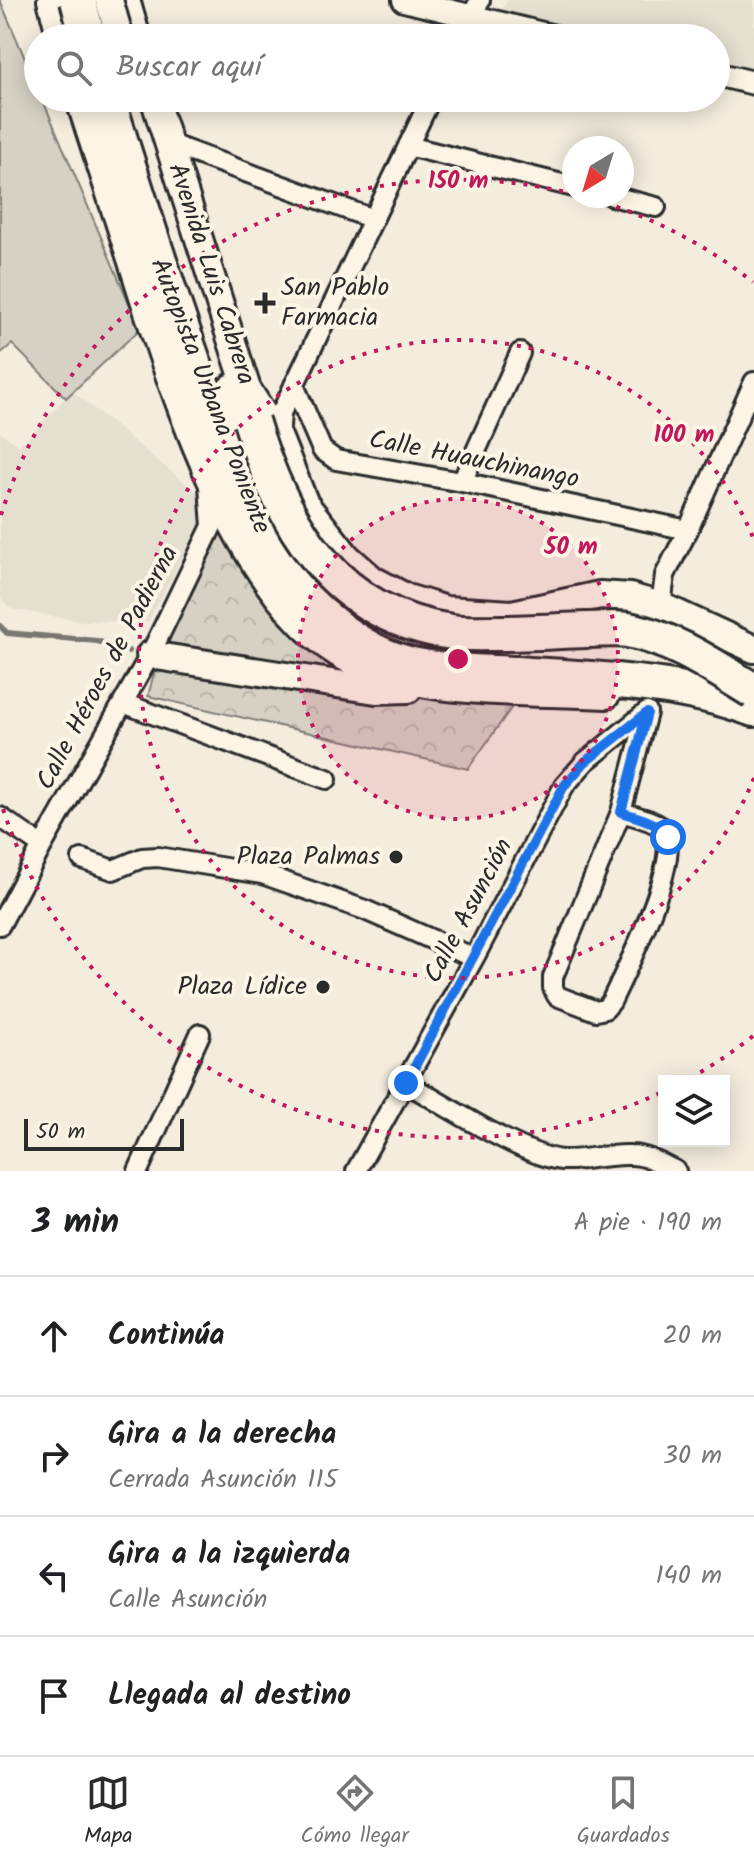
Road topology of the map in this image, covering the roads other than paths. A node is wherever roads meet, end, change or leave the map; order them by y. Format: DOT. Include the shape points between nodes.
graph roads {
  1 [pos="51,0"];
  2 [pos="65,0"];
  3 [pos="78,0"];
  4 [pos="99,0"];
  5 [pos="109,0"];
  6 [pos="126,0"];
  7 [pos="404,0"];
  8 [pos="475,9"];
  9 [pos="57,24"];
  10 [pos="72,24"];
  11 [pos="84,24"];
  12 [pos="106,24"];
  13 [pos="117,24"];
  14 [pos="133,24"];
  15 [pos="518,24"];
  16 [pos="730,77"];
  17 [pos="754,83"];
  18 [pos="84,112"];
  19 [pos="97,112"];
  20 [pos="111,112"];
  21 [pos="132,112"];
  22 [pos="143,112"];
  23 [pos="158,112"];
  24 [pos="424,112"];
  25 [pos="167,143"];
  26 [pos="408,146"];
  27 [pos="562,184"];
  28 [pos="634,202"];
  29 [pos="656,207"];
  30 [pos="373,219"];
  31 [pos="520,353"];
  32 [pos="754,382"];
  33 [pos="294,385"];
  34 [pos="250,407"];
  35 [pos="207,472"];
  36 [pos="462,482"];
  37 [pos="688,530"];
  38 [pos="630,597"];
  39 [pos="281,600"];
  40 [pos="661,606"];
  41 [pos="754,649"];
  42 [pos="150,655"];
  43 [pos="465,688"];
  44 [pos="123,703"];
  45 [pos="653,707"];
  46 [pos="753,708"];
  47 [pos="327,779"];
  48 [pos="622,808"];
  49 [pos="0,817"];
  50 [pos="42,846"];
  51 [pos="82,859"];
  52 [pos="0,925"];
  53 [pos="474,958"];
  54 [pos="200,1034"];
  55 [pos="406,1083"];
  56 [pos="138,1171"];
  57 [pos="356,1171"];
  58 [pos="676,1171"];
  1 -- 9 [label="main road"];
  2 -- 10 [label="main road"];
  3 -- 11 [label="highway, bridge"];
  4 -- 12 [label="highway"];
  5 -- 13 [label="main road, bridge"];
  6 -- 14 [label="main road"];
  7 -- 8 [label="street"];
  8 -- 15 [label="street"];
  16 -- 17 [label="street"];
  18 -- 35 [label="main road" via="163,359"];
  19 -- 39 [label="main road" via="179,375 223,484"];
  20 -- 46 [label="highway, Autopista Urbana Poniente" via="243,498 277,566 314,607 345,634 404,663 674,688"];
  21 -- 46 [label="highway, Autopista Urbana Poniente, bridge" via="266,505 299,563 323,588 351,613 411,646 692,674"];
  22 -- 34 [label="main road, Avenida Luis Cabrera" via="215,333"];
  23 -- 25 [label="main road, Avenida Luis Cabrera"];
  24 -- 26 [label="street"];
  25 -- 30 [label="street"];
  25 -- 34 [label="main road, Avenida Luis Cabrera"];
  26 -- 27 [label="street"];
  26 -- 30 [label="street"];
  28 -- 29 [label="street"];
  30 -- 33 [label="street"];
  31 -- 36 [label="street"];
  32 -- 37 [label="street"];
  33 -- 34 [label="street" via="281,413"];
  33 -- 36 [label="street, Calle Huauchinango" via="322,450 336,460"];
  34 -- 38 [label="main road, Avenida Luis Cabrera" via="329,536 373,580 407,598 446,610 512,614 600,595"];
  34 -- 38 [label="main road, Avenida Luis Cabrera" via="270,493 289,533 327,581 387,624 434,641 511,644 567,627"];
  34 -- 46 [label="highway, bridge" via="263,461 295,529 347,589 422,626 454,632 624,629 654,636 686,650"];
  35 -- 39 [label="main road" via="249,554"];
  35 -- 42 [label="street, Calle Héroes de Padierna" via="212,526"];
  36 -- 37 [label="street, Calle Huauchinango"];
  37 -- 40 [label="street" via="665,575"];
  38 -- 40 [label="main road, Avenida Luis Cabrera"];
  39 -- 43 [label="main road" via="295,618 349,660 383,674"];
  40 -- 41 [label="main road, Avenida Luis Cabrera"];
  42 -- 43 [label="main road" via="376,690"];
  42 -- 44 [label="street, Calle Héroes de Padierna"];
  43 -- 45 [label="main road" via="603,695"];
  44 -- 47 [label="street"];
  44 -- 50 [label="street, Calle Héroes de Padierna"];
  45 -- 46 [label="main road"];
  45 -- 48 [label="street"];
  45 -- 53 [label="street, Calle Asunción" via="585,762 564,786"];
  48 -- 48 [label="street" via="553,977 557,996 596,1011 611,1002 643,932 667,855 668,837 662,828"];
  49 -- 50 [label="street"];
  50 -- 52 [label="street, Calle Héroes de Padierna"];
  51 -- 53 [label="street" via="113,870 158,857 262,874 365,910"];
  53 -- 55 [label="street, Calle Asunción"];
  54 -- 56 [label="street"];
  55 -- 57 [label="street, Calle Asunción"];
  55 -- 58 [label="street" via="535,1152 560,1160 632,1155"];
}
